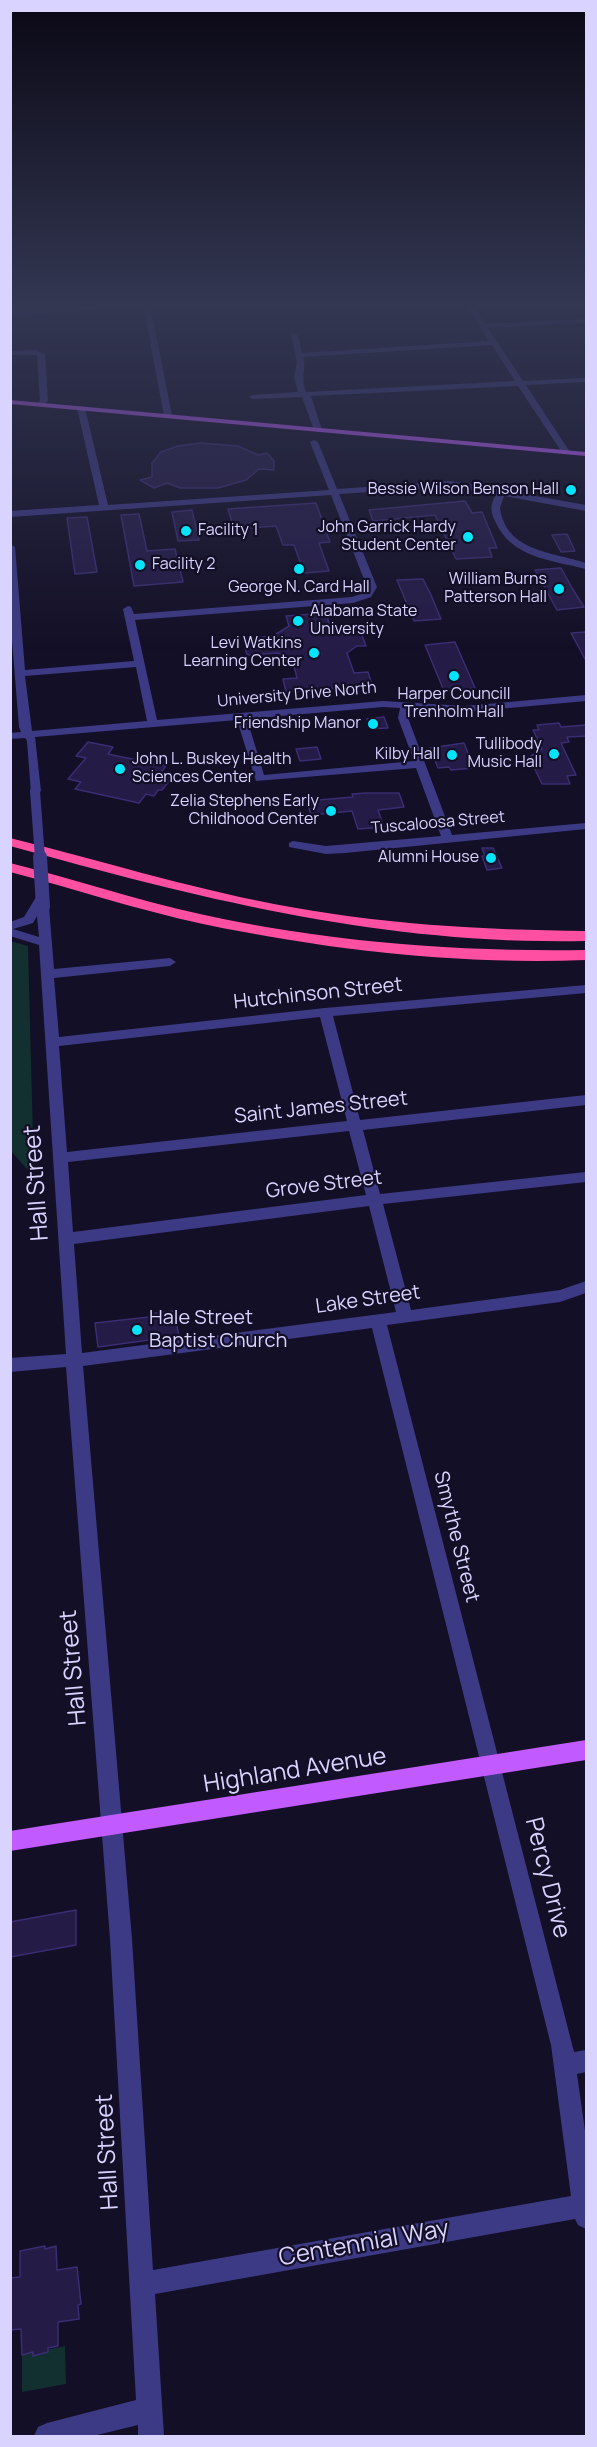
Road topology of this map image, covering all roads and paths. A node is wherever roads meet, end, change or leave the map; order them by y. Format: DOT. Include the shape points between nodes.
graph roads {
  1 [pos="84,422"];
  2 [pos="234,422"];
  3 [pos="316,422"];
  4 [pos="546,422"];
  5 [pos="318,430"];
  6 [pos="314,442"];
  7 [pos="566,452"];
  8 [pos="586,454"];
  9 [pos="503,492"];
  10 [pos="332,493"];
  11 [pos="104,508"];
  12 [pos="586,508"];
  13 [pos="10,514"];
  14 [pos="10,547"];
  15 [pos="586,557"];
  16 [pos="568,558"];
  17 [pos="586,566"];
  18 [pos="139,664"];
  19 [pos="20,673"];
  20 [pos="586,698"];
  21 [pos="406,705"];
  22 [pos="241,716"];
  23 [pos="153,724"];
  24 [pos="28,734"];
  25 [pos="10,736"];
  26 [pos="420,764"];
  27 [pos="586,826"];
  28 [pos="448,839"];
  29 [pos="10,842"];
  30 [pos="293,845"];
  31 [pos="10,867"];
  32 [pos="43,901"];
  33 [pos="10,926"];
  34 [pos="10,932"];
  35 [pos="586,936"];
  36 [pos="46,943"];
  37 [pos="586,955"];
  38 [pos="170,962"];
  39 [pos="49,974"];
  40 [pos="586,989"];
  41 [pos="325,1012"];
  42 [pos="53,1042"];
  43 [pos="586,1100"];
  44 [pos="354,1124"];
  45 [pos="61,1158"];
  46 [pos="586,1177"];
  47 [pos="373,1200"];
  48 [pos="66,1239"];
  49 [pos="585,1292"];
  50 [pos="405,1316"];
  51 [pos="378,1320"];
  52 [pos="75,1360"];
  53 [pos="10,1365"];
  54 [pos="586,1750"];
  55 [pos="491,1766"];
  56 [pos="113,1826"];
  57 [pos="10,1842"];
  58 [pos="576,2063"];
  59 [pos="586,2209"];
  60 [pos="142,2284"];
  61 [pos="149,2409"];
  62 [pos="48,2436"];
  63 [pos="151,2436"];
  1 -- 11 [label="street"];
  2 -- 5 [label="main road"];
  3 -- 5 [label="street"];
  4 -- 7 [label="street"];
  5 -- 7 [label="main road"];
  6 -- 10 [label="street"];
  7 -- 8 [label="main road"];
  9 -- 10 [label="street" via="450,484"];
  9 -- 12 [label="street"];
  9 -- 16 [label="street" via="496,500 494,512 511,541 532,553"];
  10 -- 11 [label="street"];
  10 -- 18 [label="street" via="372,587 368,595 353,600 129,613"];
  11 -- 13 [label="street"];
  14 -- 19 [label="street, Hall Street"];
  15 -- 16 [label="street"];
  16 -- 17 [label="street"];
  18 -- 19 [label="street"];
  18 -- 23 [label="street"];
  19 -- 24 [label="street, Hall Street" via="24,727"];
  20 -- 21 [label="street, University Drive North" via="465,709"];
  21 -- 22 [label="street, University Drive North"];
  21 -- 26 [label="street" via="403,718"];
  22 -- 23 [label="street, University Drive North"];
  22 -- 26 [label="street" via="260,779"];
  23 -- 24 [label="street, University Drive North"];
  24 -- 25 [label="street, University Drive North"];
  24 -- 32 [label="street, Hall Street, bridge" via="32,741"];
  26 -- 28 [label="street"];
  27 -- 28 [label="street, Tuscaloosa Street"];
  28 -- 30 [label="street, Tuscaloosa Street" via="326,850"];
  29 -- 35 [label="highway" via="179,888 275,909 356,922 523,936"];
  31 -- 37 [label="highway" via="202,918 326,940 419,952"];
  32 -- 33 [label="street" via="29,920"];
  32 -- 36 [label="street, Hall Street"];
  34 -- 36 [label="street"];
  36 -- 39 [label="street, Hall Street"];
  38 -- 39 [label="street"];
  39 -- 42 [label="street, Hall Street"];
  40 -- 41 [label="street, Hutchinson Street"];
  41 -- 42 [label="street, Hutchinson Street"];
  41 -- 44 [label="street"];
  42 -- 45 [label="street, Hall Street"];
  43 -- 44 [label="street, Saint James Street"];
  44 -- 45 [label="street, Saint James Street"];
  44 -- 47 [label="street"];
  45 -- 48 [label="street, Hall Street"];
  46 -- 47 [label="street, Grove Street"];
  47 -- 48 [label="street, Grove Street"];
  47 -- 50 [label="street"];
  48 -- 52 [label="street, Hall Street"];
  49 -- 50 [label="street, Lake Street"];
  50 -- 51 [label="street, Lake Street"];
  51 -- 52 [label="street, Lake Street"];
  51 -- 55 [label="street, Smythe Street"];
  52 -- 53 [label="street, Lake Street"];
  52 -- 56 [label="street, Hall Street"];
  54 -- 55 [label="main road, Highland Avenue"];
  55 -- 56 [label="main road, Highland Avenue"];
  55 -- 58 [label="street, Percy Drive"];
  56 -- 57 [label="main road, Highland Avenue"];
  56 -- 60 [label="street, Hall Street"];
  58 -- 59 [label="street, Percy Drive"];
  59 -- 60 [label="street, Centennial Way"];
  60 -- 61 [label="street, Hall Street"];
  61 -- 62 [label="street"];
  61 -- 63 [label="street, Hall Street"];
}
